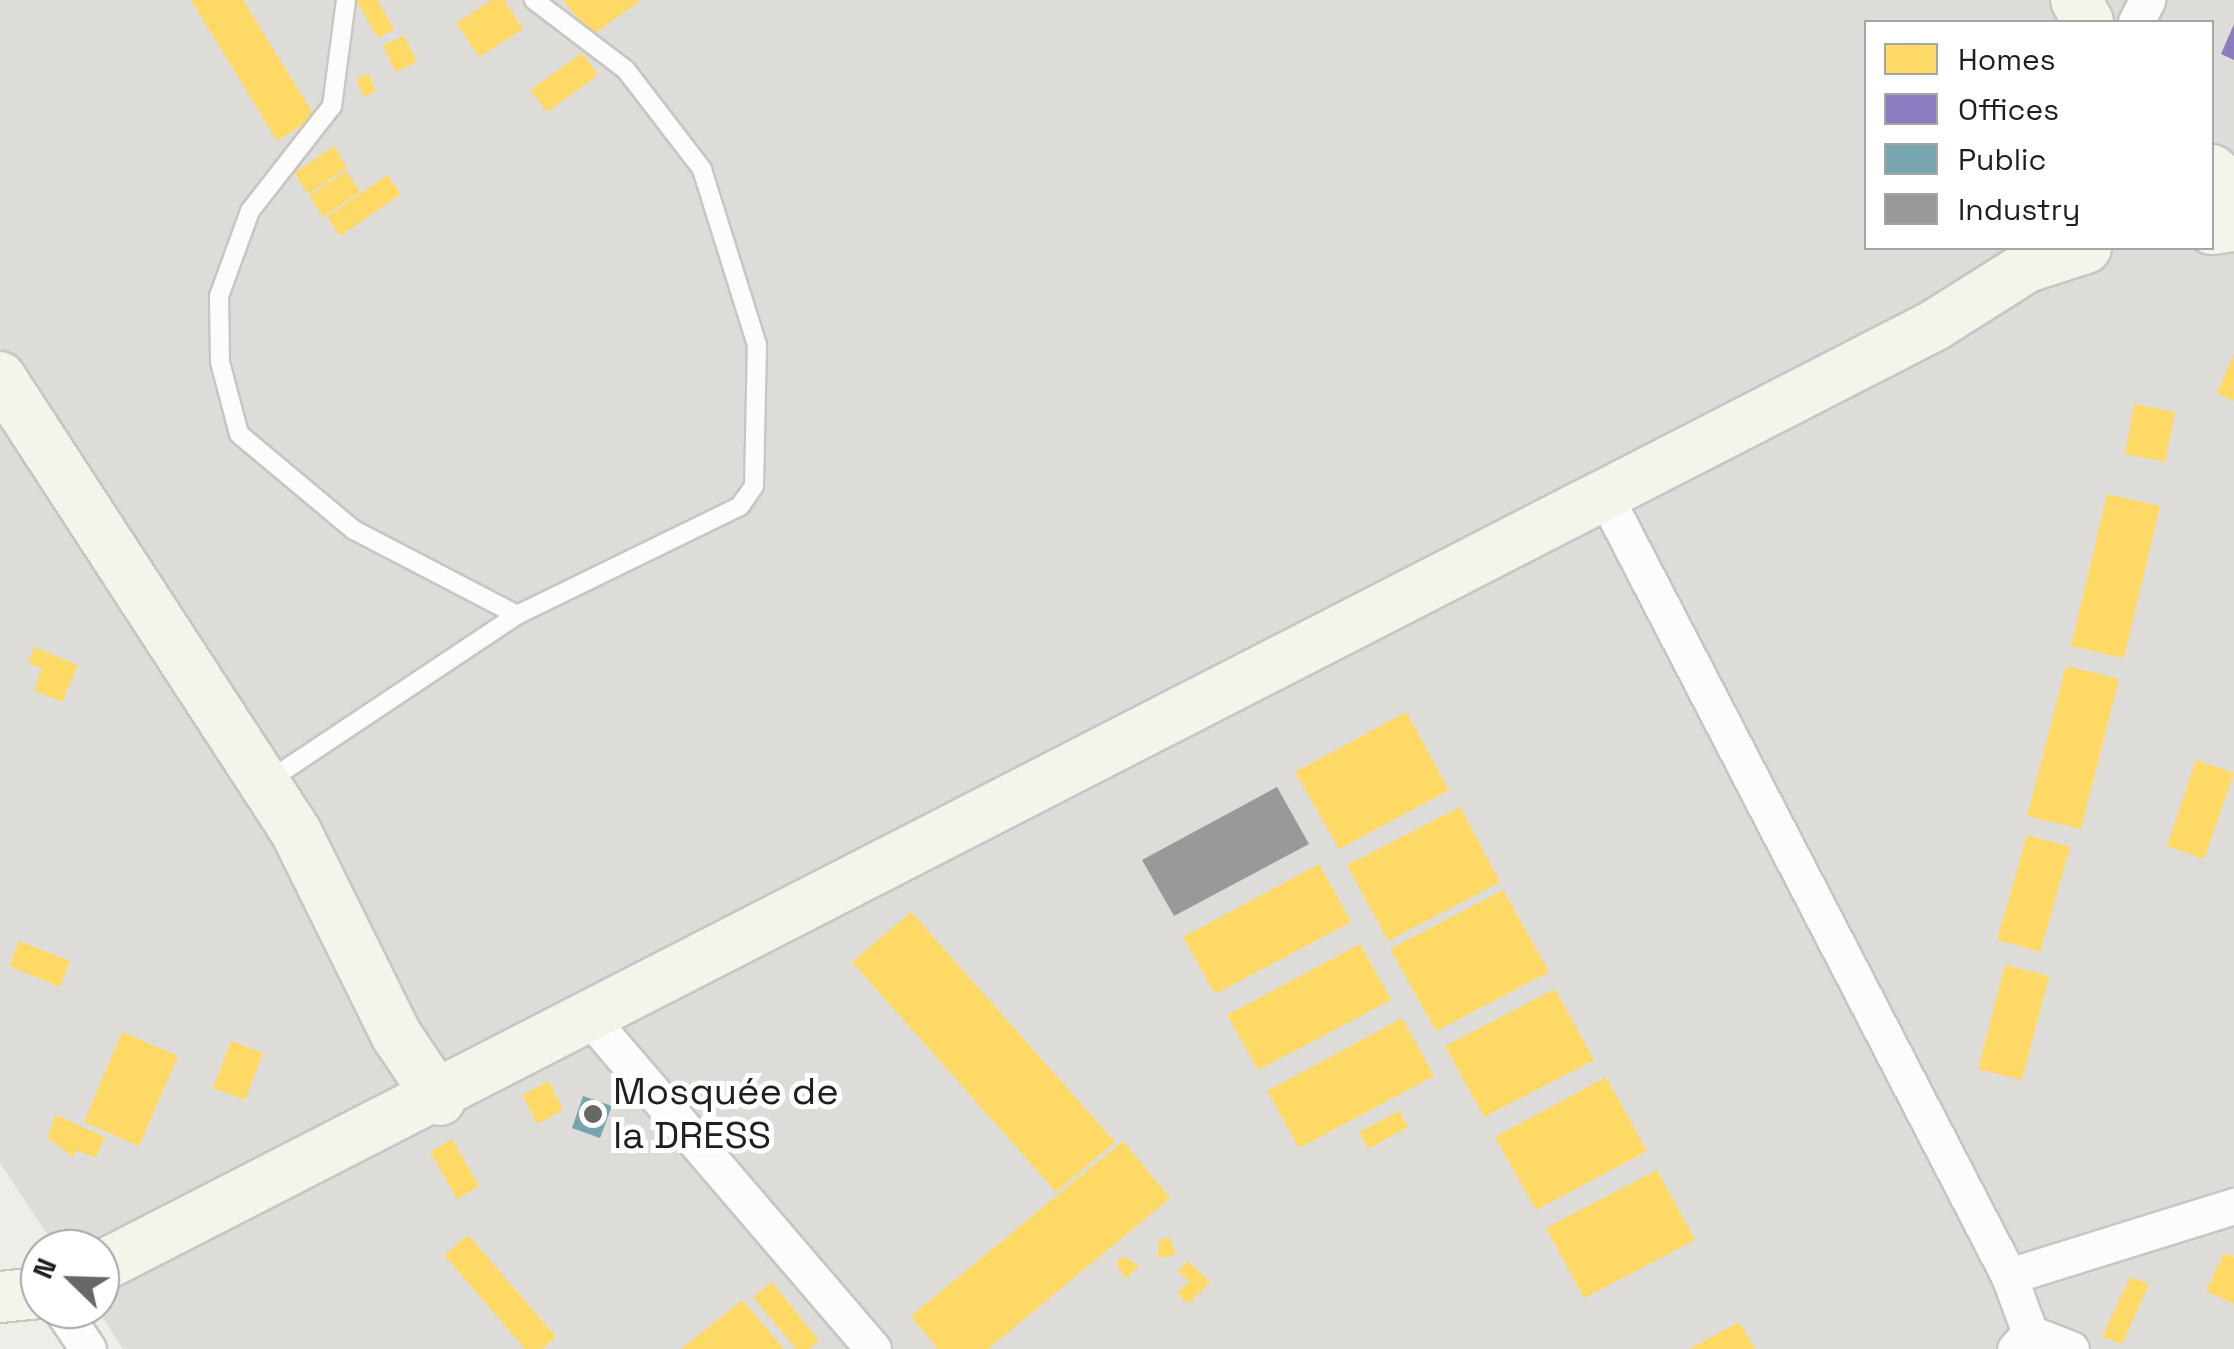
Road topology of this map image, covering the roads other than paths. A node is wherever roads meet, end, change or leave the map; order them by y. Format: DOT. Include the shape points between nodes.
graph roads {
  1 [pos="346,0"];
  2 [pos="534,0"];
  3 [pos="2214,172"];
  4 [pos="2234,190"];
  5 [pos="2074,250"];
  6 [pos="2033,257"];
  7 [pos="0,378"];
  8 [pos="1605,496"];
  9 [pos="517,615"];
  10 [pos="264,783"];
  11 [pos="592,1022"];
  12 [pos="440,1100"];
  13 [pos="2234,1206"];
  14 [pos="120,1258"];
  15 [pos="2009,1276"];
  16 [pos="2023,1341"];
  17 [pos="873,1349"];
  18 [pos="2071,1349"];
  1 -- 9 [label="lane" via="332,106 250,211 219,296 220,362 239,434 354,530"];
  2 -- 9 [label="lane" via="626,70 702,168 757,345 760,458 740,506"];
  3 -- 4 [label="street"];
  5 -- 6 [label="street"];
  6 -- 8 [label="street"];
  7 -- 10 [label="street"];
  8 -- 11 [label="street"];
  8 -- 15 [label="street"];
  9 -- 10 [label="lane"];
  10 -- 12 [label="street"];
  11 -- 12 [label="street"];
  11 -- 17 [label="street"];
  12 -- 14 [label="street"];
  13 -- 15 [label="street"];
  15 -- 16 [label="street"];
  16 -- 18 [label="street"];
}
